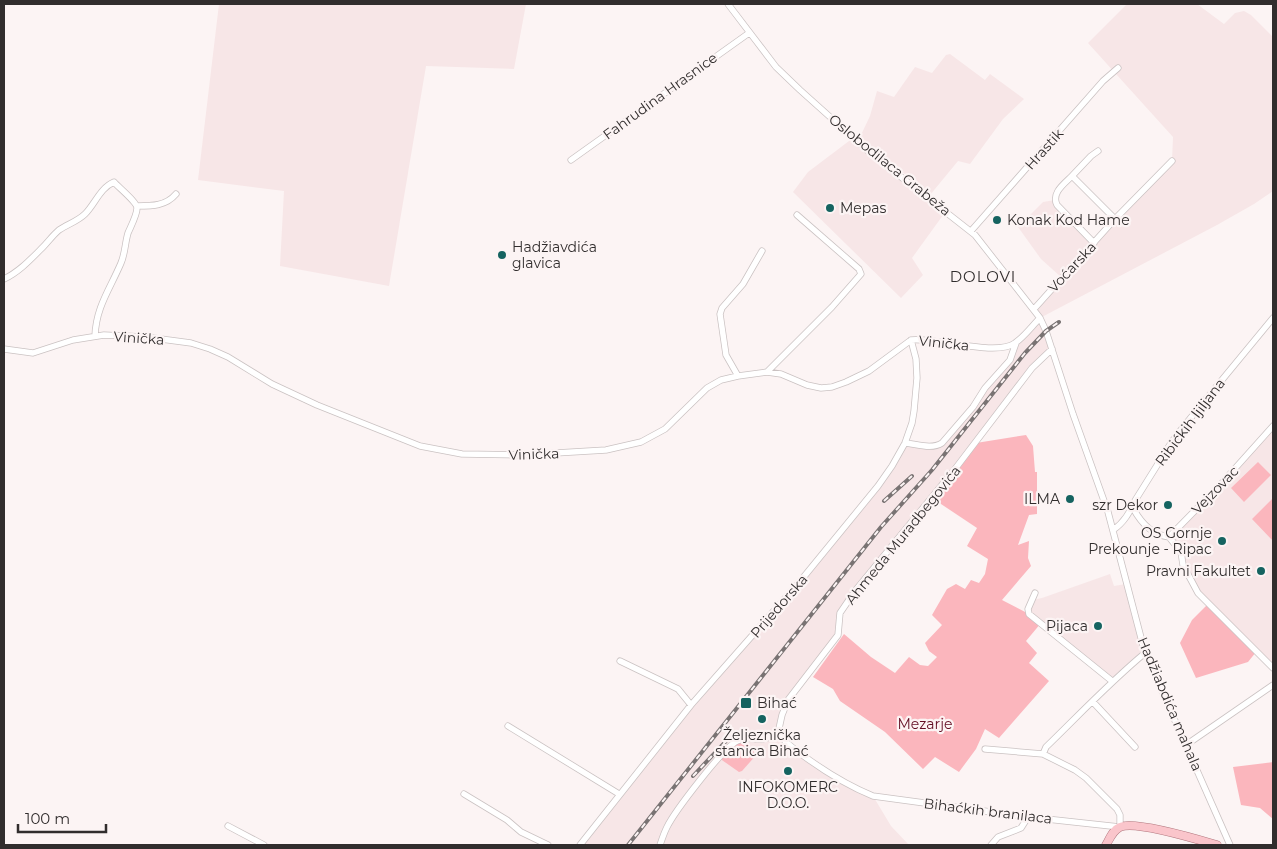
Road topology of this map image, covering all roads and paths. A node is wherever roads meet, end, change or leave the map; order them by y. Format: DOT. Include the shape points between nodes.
graph roads {
  1 [pos="728,4"];
  2 [pos="749,33"];
  3 [pos="1118,68"];
  4 [pos="1098,151"];
  5 [pos="571,160"];
  6 [pos="1172,161"];
  7 [pos="1072,176"];
  8 [pos="176,194"];
  9 [pos="137,206"];
  10 [pos="797,215"];
  11 [pos="1115,219"];
  12 [pos="971,231"];
  13 [pos="1094,243"];
  14 [pos="762,250"];
  15 [pos="4,279"];
  16 [pos="1034,308"];
  17 [pos="1040,318"];
  18 [pos="1273,318"];
  19 [pos="1046,331"];
  20 [pos="95,336"];
  21 [pos="911,340"];
  22 [pos="1016,343"];
  23 [pos="4,349"];
  24 [pos="1052,349"];
  25 [pos="767,372"];
  26 [pos="738,376"];
  27 [pos="1273,426"];
  28 [pos="905,443"];
  29 [pos="1133,508"];
  30 [pos="1113,530"];
  31 [pos="1169,537"];
  32 [pos="1035,593"];
  33 [pos="1145,653"];
  34 [pos="620,662"];
  35 [pos="1273,668"];
  36 [pos="1112,681"];
  37 [pos="1273,686"];
  38 [pos="1093,702"];
  39 [pos="691,705"];
  40 [pos="508,726"];
  41 [pos="778,733"];
  42 [pos="1186,745"];
  43 [pos="1135,747"];
  44 [pos="985,748"];
  45 [pos="1043,754"];
  46 [pos="464,794"];
  47 [pos="619,794"];
  48 [pos="1028,817"];
  49 [pos="228,826"];
  50 [pos="1120,827"];
  51 [pos="264,845"];
  52 [pos="548,845"];
  53 [pos="580,845"];
  54 [pos="660,845"];
  55 [pos="992,845"];
  56 [pos="1106,845"];
  57 [pos="1217,845"];
  58 [pos="1230,845"];
  1 -- 2 [label="street, Oslobodilaca Grabeža"];
  2 -- 5 [label="street, Fahrudina Hrasnice"];
  2 -- 12 [label="street, Oslobodilaca Grabeža" via="776,67 833,120"];
  3 -- 12 [label="street, Hrastik"];
  4 -- 7 [label="street"];
  6 -- 11 [label="street, Voćarska"];
  7 -- 11 [label="street"];
  7 -- 13 [label="street" via="1054,200"];
  8 -- 9 [label="street" via="159,205"];
  9 -- 15 [label="street" via="114,182 108,184 84,215 59,231 20,270"];
  9 -- 20 [label="street" via="124,254 100,305"];
  10 -- 25 [label="street" via="861,274"];
  11 -- 13 [label="street, Voćarska"];
  12 -- 16 [label="street, Oslobodilaca Grabeža"];
  13 -- 16 [label="street, Voćarska"];
  14 -- 26 [label="street" via="743,284 720,314 726,355"];
  16 -- 17 [label="street, Oslobodilaca Grabeža"];
  17 -- 19 [label="street, Oslobodilaca Grabeža"];
  17 -- 22 [label="street"];
  18 -- 29 [label="street, Ribićkih ljiljana" via="1171,443"];
  19 -- 24 [label="street, Hadžiabdića mahala"];
  20 -- 23 [label="street, Vinička" via="34,353"];
  20 -- 26 [label="street, Vinička" via="146,337 202,346 324,408 420,446 462,454 522,455 629,446 665,429 713,384"];
  21 -- 22 [label="street, Vinička" via="994,348"];
  21 -- 25 [label="street, Vinička" via="869,371 832,387 807,385"];
  21 -- 28 [label="street, Prijedorska" via="917,378 912,423"];
  22 -- 28 [label="street" via="1010,360 942,443 930,447"];
  24 -- 30 [label="street, Hadžiabdića mahala"];
  24 -- 41 [label="street, Ahmeda Muradbegovića" via="1032,368 966,456 855,591 840,613 838,635 788,700"];
  25 -- 26 [label="street, Vinička"];
  27 -- 31 [label="street, Vejzovac"];
  28 -- 39 [label="street, Prijedorska" via="892,466 802,580"];
  29 -- 30 [label="street, Ribićkih ljiljana"];
  29 -- 31 [label="street" via="1155,533"];
  30 -- 33 [label="street, Hadžiabdića mahala"];
  31 -- 35 [label="street" via="1181,552 1183,565 1198,593"];
  32 -- 36 [label="street" via="1029,614"];
  33 -- 36 [label="street"];
  33 -- 42 [label="street, Hadžiabdića mahala"];
  34 -- 39 [label="street" via="678,689"];
  36 -- 38 [label="street"];
  37 -- 42 [label="street"];
  38 -- 43 [label="street"];
  38 -- 45 [label="street" via="1046,747"];
  39 -- 47 [label="street, Prijedorska"];
  40 -- 47 [label="street"];
  41 -- 48 [label="street, Bihaćkih branilaca" via="832,776 873,796"];
  41 -- 54 [label="street" via="769,738 735,743 719,758 675,813"];
  42 -- 58 [label="street, Hadžiabdića mahala"];
  44 -- 45 [label="street"];
  45 -- 50 [label="street" via="1086,778 1117,809"];
  46 -- 52 [label="street" via="521,832"];
  47 -- 53 [label="street, Prijedorska"];
  48 -- 50 [label="street, Bihaćkih branilaca"];
  48 -- 55 [label="street" via="1021,828 998,838"];
  49 -- 51 [label="street"];
  50 -- 56 [label="main road"];
  50 -- 57 [label="main road, Bihaćkih branilaca" via="1130,825 1168,832"];
}
